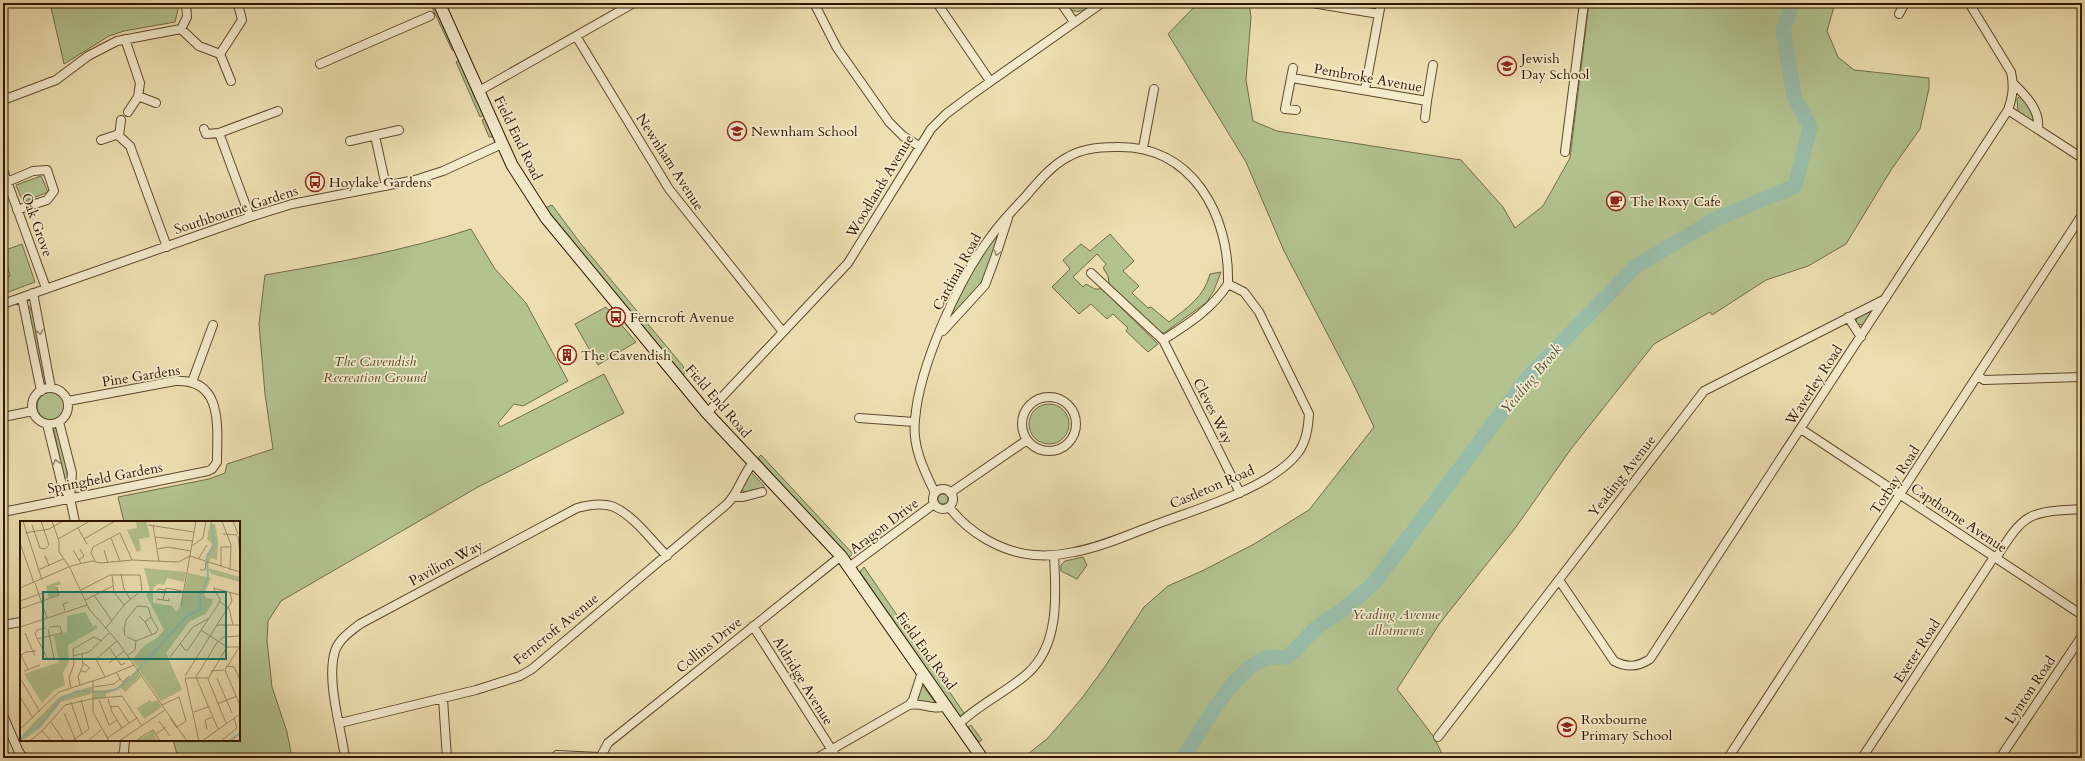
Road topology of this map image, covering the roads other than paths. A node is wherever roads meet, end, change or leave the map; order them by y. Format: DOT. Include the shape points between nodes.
graph roads {
  1 [pos="186,3"];
  2 [pos="439,3"];
  3 [pos="634,3"];
  4 [pos="814,3"];
  5 [pos="937,3"];
  6 [pos="1061,3"];
  7 [pos="1102,3"];
  8 [pos="1312,3"];
  9 [pos="1381,3"];
  10 [pos="1584,3"];
  11 [pos="1905,3"];
  12 [pos="1969,3"];
  13 [pos="238,4"];
  14 [pos="1380,14"];
  15 [pos="1899,14"];
  16 [pos="430,16"];
  17 [pos="1074,22"];
  18 [pos="181,29"];
  19 [pos="576,36"];
  20 [pos="125,39"];
  21 [pos="220,54"];
  22 [pos="320,64"];
  23 [pos="1433,65"];
  24 [pos="1293,68"];
  25 [pos="1292,78"];
  26 [pos="231,81"];
  27 [pos="990,81"];
  28 [pos="2014,84"];
  29 [pos="1154,89"];
  30 [pos="1366,90"];
  31 [pos="479,91"];
  32 [pos="138,96"];
  33 [pos="3,100"];
  34 [pos="1427,101"];
  35 [pos="156,103"];
  36 [pos="1296,110"];
  37 [pos="2008,110"];
  38 [pos="278,111"];
  39 [pos="128,112"];
  40 [pos="1425,118"];
  41 [pos="121,120"];
  42 [pos="2038,128"];
  43 [pos="204,129"];
  44 [pos="399,130"];
  45 [pos="219,133"];
  46 [pos="119,134"];
  47 [pos="375,136"];
  48 [pos="101,140"];
  49 [pos="350,142"];
  50 [pos="502,144"];
  51 [pos="919,146"];
  52 [pos="1143,148"];
  53 [pos="1565,152"];
  54 [pos="2082,158"];
  55 [pos="3,170"];
  56 [pos="7,182"];
  57 [pos="386,186"];
  58 [pos="17,210"];
  59 [pos="1008,215"];
  60 [pos="2082,215"];
  61 [pos="250,217"];
  62 [pos="166,247"];
  63 [pos="1091,272"];
  64 [pos="1228,284"];
  65 [pos="46,288"];
  66 [pos="33,293"];
  67 [pos="22,298"];
  68 [pos="1885,299"];
  69 [pos="3,304"];
  70 [pos="1848,317"];
  71 [pos="213,325"];
  72 [pos="783,332"];
  73 [pos="1861,337"];
  74 [pos="1163,340"];
  75 [pos="935,345"];
  76 [pos="1978,376"];
  77 [pos="2082,377"];
  78 [pos="192,382"];
  79 [pos="51,388"];
  80 [pos="41,391"];
  81 [pos="68,401"];
  82 [pos="33,411"];
  83 [pos="707,413"];
  84 [pos="3,417"];
  85 [pos="859,418"];
  86 [pos="59,422"];
  87 [pos="914,422"];
  88 [pos="47,424"];
  89 [pos="1801,429"];
  90 [pos="1027,440"];
  91 [pos="752,463"];
  92 [pos="212,469"];
  93 [pos="762,492"];
  94 [pos="935,493"];
  95 [pos="950,493"];
  96 [pos="1240,493"];
  97 [pos="1901,495"];
  98 [pos="733,497"];
  99 [pos="70,498"];
  100 [pos="934,504"];
  101 [pos="949,507"];
  102 [pos="2082,509"];
  103 [pos="3,512"];
  104 [pos="75,521"];
  105 [pos="1054,555"];
  106 [pos="666,556"];
  107 [pos="841,556"];
  108 [pos="1995,558"];
  109 [pos="849,567"];
  110 [pos="1559,580"];
  111 [pos="2082,615"];
  112 [pos="20,622"];
  113 [pos="3,625"];
  114 [pos="753,626"];
  115 [pos="2082,636"];
  116 [pos="922,672"];
  117 [pos="443,699"];
  118 [pos="909,705"];
  119 [pos="946,706"];
  120 [pos="3,715"];
  121 [pos="340,723"];
  122 [pos="959,724"];
  123 [pos="1438,737"];
  124 [pos="125,741"];
  125 [pos="831,749"];
  126 [pos="122,755"];
  127 [pos="557,755"];
  128 [pos="600,757"];
  129 [pos="24,758"];
  130 [pos="345,758"];
  131 [pos="447,758"];
  132 [pos="817,758"];
  133 [pos="837,758"];
  134 [pos="982,758"];
  135 [pos="1728,758"];
  136 [pos="1862,758"];
  137 [pos="2000,758"];
  1 -- 18 [label="street" via="187,17"];
  2 -- 31 [label="street, Field End Road"];
  3 -- 19 [label="street"];
  4 -- 51 [label="street" via="837,48 889,122 903,136"];
  5 -- 27 [label="street"];
  6 -- 17 [label="street"];
  7 -- 17 [label="street, Woodlands Avenue"];
  8 -- 14 [label="street"];
  9 -- 14 [label="street"];
  10 -- 53 [label="street"];
  11 -- 15 [label="street"];
  12 -- 28 [label="street" via="2011,72"];
  13 -- 21 [label="street" via="242,20"];
  14 -- 30 [label="street"];
  16 -- 22 [label="street"];
  17 -- 27 [label="street, Woodlands Avenue"];
  18 -- 20 [label="street"];
  18 -- 21 [label="street" via="198,46"];
  19 -- 31 [label="street"];
  19 -- 72 [label="street, Newnham Avenue" via="669,189"];
  20 -- 32 [label="street" via="140,84"];
  20 -- 33 [label="street" via="98,50 56,80"];
  21 -- 26 [label="street"];
  23 -- 34 [label="street, Pembroke Avenue"];
  24 -- 25 [label="street, Pembroke Avenue"];
  25 -- 30 [label="street, Pembroke Avenue"];
  25 -- 36 [label="street, Pembroke Avenue" via="1285,109"];
  27 -- 51 [label="street, Woodlands Avenue" via="946,114 931,128"];
  28 -- 37 [label="street, Waverley Road"];
  28 -- 42 [label="street" via="2024,93 2036,112"];
  29 -- 52 [label="street"];
  30 -- 34 [label="street, Pembroke Avenue"];
  31 -- 50 [label="street, Field End Road"];
  32 -- 35 [label="street"];
  32 -- 39 [label="street"];
  34 -- 40 [label="street"];
  37 -- 42 [label="street"];
  37 -- 68 [label="street, Waverley Road"];
  38 -- 45 [label="street"];
  41 -- 46 [label="street"];
  42 -- 54 [label="street"];
  43 -- 45 [label="street" via="206,134"];
  44 -- 47 [label="street"];
  45 -- 61 [label="street"];
  46 -- 48 [label="street"];
  46 -- 62 [label="street" via="130,146"];
  47 -- 49 [label="street"];
  47 -- 57 [label="street"];
  50 -- 57 [label="street, Southbourne Gardens" via="443,171"];
  50 -- 83 [label="street, Field End Road" via="524,186 546,218"];
  51 -- 72 [label="street, Woodlands Avenue" via="848,263"];
  52 -- 59 [label="street, Cardinal Road" via="1102,147 1068,157 1036,184"];
  52 -- 64 [label="street, Cardinal Road" via="1190,174 1203,190 1213,207 1223,238 1228,265"];
  55 -- 56 [label="street, Oak Grove"];
  56 -- 58 [label="street, Oak Grove"];
  56 -- 58 [label="street" via="33,171 47,170 52,182 54,191 47,200"];
  57 -- 61 [label="street, Southbourne Gardens" via="318,198"];
  58 -- 65 [label="street, Oak Grove"];
  59 -- 75 [label="street, Cardinal Road" via="979,254 946,316"];
  59 -- 75 [label="street, Cardinal Road, one-way" via="996,258 985,285 945,327"];
  60 -- 76 [label="street, Torbay Road"];
  61 -- 62 [label="street, Southbourne Gardens"];
  62 -- 65 [label="street, Southbourne Gardens"];
  63 -- 74 [label="street, Cleves Way"];
  64 -- 74 [label="street" via="1202,315"];
  64 -- 96 [label="street, Castleton Road" via="1244,292 1259,312 1309,414 1305,440 1296,455 1283,468"];
  65 -- 66 [label="street, Southbourne Gardens"];
  66 -- 67 [label="street, Southbourne Gardens"];
  66 -- 79 [label="street, one-way"];
  67 -- 69 [label="street, Southbourne Gardens"];
  67 -- 80 [label="street"];
  68 -- 70 [label="street, Yeading Avenue"];
  68 -- 73 [label="street, Waverley Road"];
  70 -- 73 [label="street"];
  70 -- 110 [label="street, Yeading Avenue" via="1704,391"];
  71 -- 78 [label="street"];
  72 -- 83 [label="street, Woodlands Avenue"];
  73 -- 89 [label="street, Waverley Road"];
  74 -- 96 [label="street, Cleves Way"];
  75 -- 87 [label="street, Cardinal Road" via="920,388"];
  76 -- 77 [label="street" via="1984,380"];
  76 -- 97 [label="street, Torbay Road"];
  78 -- 81 [label="street, Pine Gardens" via="175,381"];
  78 -- 92 [label="street, Pine Gardens" via="210,396 216,409 217,462"];
  79 -- 80 [label="street"];
  79 -- 81 [label="street" via="62,392"];
  80 -- 82 [label="street" via="34,400"];
  81 -- 86 [label="street" via="67,413"];
  82 -- 84 [label="street"];
  82 -- 88 [label="street" via="38,419"];
  83 -- 91 [label="street, Field End Road"];
  85 -- 87 [label="street"];
  86 -- 88 [label="street"];
  86 -- 99 [label="street" via="72,473"];
  87 -- 94 [label="street, Cardinal Road" via="918,456"];
  99 -- 88 [label="street, one-way" via="62,485"];
  89 -- 97 [label="street, Capthorne Avenue"];
  89 -- 110 [label="street, Waverley Road" via="1650,660 1632,666 1614,661"];
  90 -- 90 [label="street" via="1022,422 1027,408 1033,402 1050,397 1070,407 1074,416 1075,431 1065,445 1049,451 1041,450"];
  90 -- 95 [label="street"];
  91 -- 98 [label="street, Ferncroft Avenue"];
  91 -- 107 [label="street, Field End Road"];
  92 -- 99 [label="street, Springfield Gardens"];
  93 -- 98 [label="street"];
  94 -- 95 [label="street" via="942,490"];
  94 -- 100 [label="street"];
  95 -- 101 [label="street" via="953,498"];
  96 -- 105 [label="street, Castleton Road" via="1094,547"];
  97 -- 108 [label="street, Capthorne Avenue"];
  97 -- 135 [label="street, Torbay Road"];
  98 -- 106 [label="street, Ferncroft Avenue"];
  99 -- 103 [label="street, Springfield Gardens"];
  99 -- 104 [label="street"];
  100 -- 101 [label="street" via="941,509"];
  100 -- 109 [label="street, Aragon Drive"];
  101 -- 105 [label="street, Castleton Road" via="972,531 1014,552"];
  102 -- 108 [label="street, Exeter Road" via="2046,511 2030,516 2019,524"];
  105 -- 122 [label="street" via="1053,624 1039,660 1028,673"];
  106 -- 117 [label="street, Ferncroft Avenue" via="520,676"];
  106 -- 121 [label="street, Pavilion Way" via="630,519 613,507 594,504 577,508 360,624 345,636 335,650 332,669"];
  107 -- 109 [label="street, Field End Road"];
  107 -- 114 [label="street, Collins Drive"];
  108 -- 111 [label="street, Capthorne Avenue"];
  108 -- 136 [label="street, Exeter Road"];
  109 -- 116 [label="street, Field End Road"];
  110 -- 123 [label="street, Yeading Avenue"];
  112 -- 113 [label="street"];
  114 -- 125 [label="street, Aldridge Avenue"];
  114 -- 128 [label="street, Collins Drive" via="608,743"];
  115 -- 137 [label="street, Lynton Road"];
  116 -- 118 [label="street"];
  116 -- 119 [label="street, Field End Road"];
  117 -- 121 [label="street, Ferncroft Avenue"];
  117 -- 131 [label="street"];
  118 -- 119 [label="street" via="939,708"];
  118 -- 125 [label="street"];
  119 -- 122 [label="street, Field End Road"];
  120 -- 129 [label="street"];
  121 -- 130 [label="street, Pavilion Way"];
  122 -- 134 [label="street, Field End Road"];
  124 -- 126 [label="street"];
  125 -- 132 [label="street"];
  125 -- 133 [label="street, Aldridge Avenue"];
  127 -- 128 [label="street"];
}
